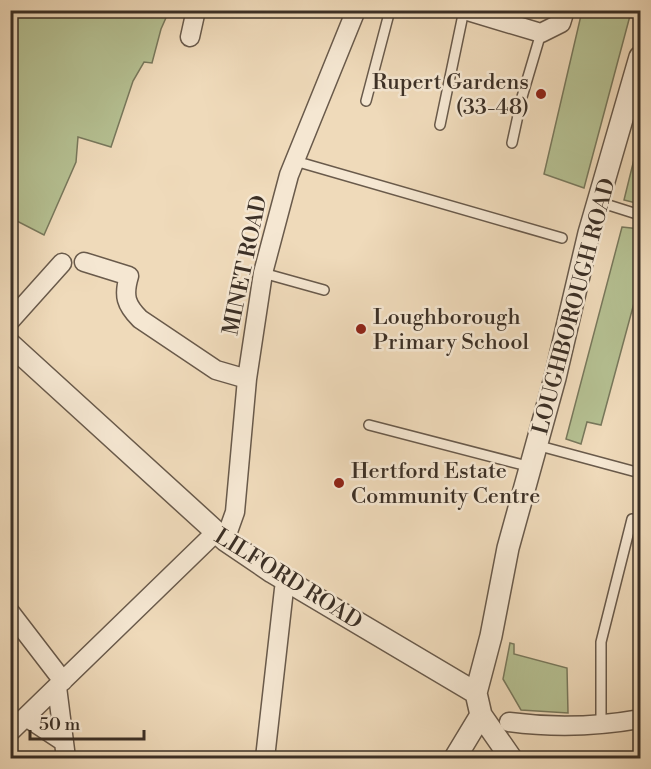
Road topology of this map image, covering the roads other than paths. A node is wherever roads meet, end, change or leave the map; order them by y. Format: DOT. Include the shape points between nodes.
graph roads {
  1 [pos="196,10"];
  2 [pos="356,10"];
  3 [pos="390,10"];
  4 [pos="464,10"];
  5 [pos="565,10"];
  6 [pos="541,33"];
  7 [pos="190,37"];
  8 [pos="640,57"];
  9 [pos="366,101"];
  10 [pos="440,125"];
  11 [pos="512,143"];
  12 [pos="295,161"];
  13 [pos="599,202"];
  14 [pos="640,215"];
  15 [pos="562,238"];
  16 [pos="84,262"];
  17 [pos="62,263"];
  18 [pos="263,273"];
  19 [pos="324,291"];
  20 [pos="10,321"];
  21 [pos="10,344"];
  22 [pos="247,379"];
  23 [pos="369,425"];
  24 [pos="537,445"];
  25 [pos="531,467"];
  26 [pos="640,473"];
  27 [pos="632,519"];
  28 [pos="220,537"];
  29 [pos="288,581"];
  30 [pos="10,612"];
  31 [pos="60,684"];
  32 [pos="476,693"];
  33 [pos="481,715"];
  34 [pos="26,717"];
  35 [pos="640,718"];
  36 [pos="509,722"];
  37 [pos="601,724"];
  38 [pos="10,732"];
  39 [pos="65,750"];
  40 [pos="266,759"];
  41 [pos="455,759"];
  42 [pos="512,759"];
  1 -- 7 [label="street"];
  2 -- 12 [label="street, MINET ROAD"];
  3 -- 9 [label="lane"];
  4 -- 6 [label="street"];
  4 -- 10 [label="lane"];
  5 -- 6 [label="street" via="561,23"];
  6 -- 11 [label="lane"];
  8 -- 13 [label="street, LOUGHBOROUGH ROAD"];
  12 -- 15 [label="lane"];
  12 -- 18 [label="street, MINET ROAD"];
  13 -- 14 [label="lane"];
  13 -- 24 [label="street, LOUGHBOROUGH ROAD"];
  16 -- 22 [label="street" via="129,276 125,291 130,309 140,320 216,370"];
  17 -- 20 [label="street"];
  18 -- 19 [label="lane"];
  18 -- 22 [label="street, MINET ROAD"];
  21 -- 28 [label="street, LILFORD ROAD"];
  22 -- 28 [label="street, MINET ROAD" via="235,512"];
  23 -- 25 [label="lane"];
  24 -- 25 [label="street, LOUGHBOROUGH ROAD"];
  24 -- 26 [label="lane"];
  25 -- 32 [label="street, LOUGHBOROUGH ROAD" via="508,548"];
  27 -- 37 [label="lane" via="600,642"];
  28 -- 29 [label="street, LILFORD ROAD"];
  28 -- 31 [label="street"];
  29 -- 32 [label="street, LILFORD ROAD"];
  29 -- 40 [label="street"];
  30 -- 31 [label="street"];
  31 -- 34 [label="street"];
  31 -- 39 [label="street"];
  32 -- 33 [label="street, LOUGHBOROUGH ROAD"];
  33 -- 41 [label="street"];
  33 -- 42 [label="street, LOUGHBOROUGH ROAD"];
  34 -- 38 [label="street"];
  34 -- 39 [label="street"];
  35 -- 37 [label="street"];
  36 -- 37 [label="street" via="538,727"];
}
